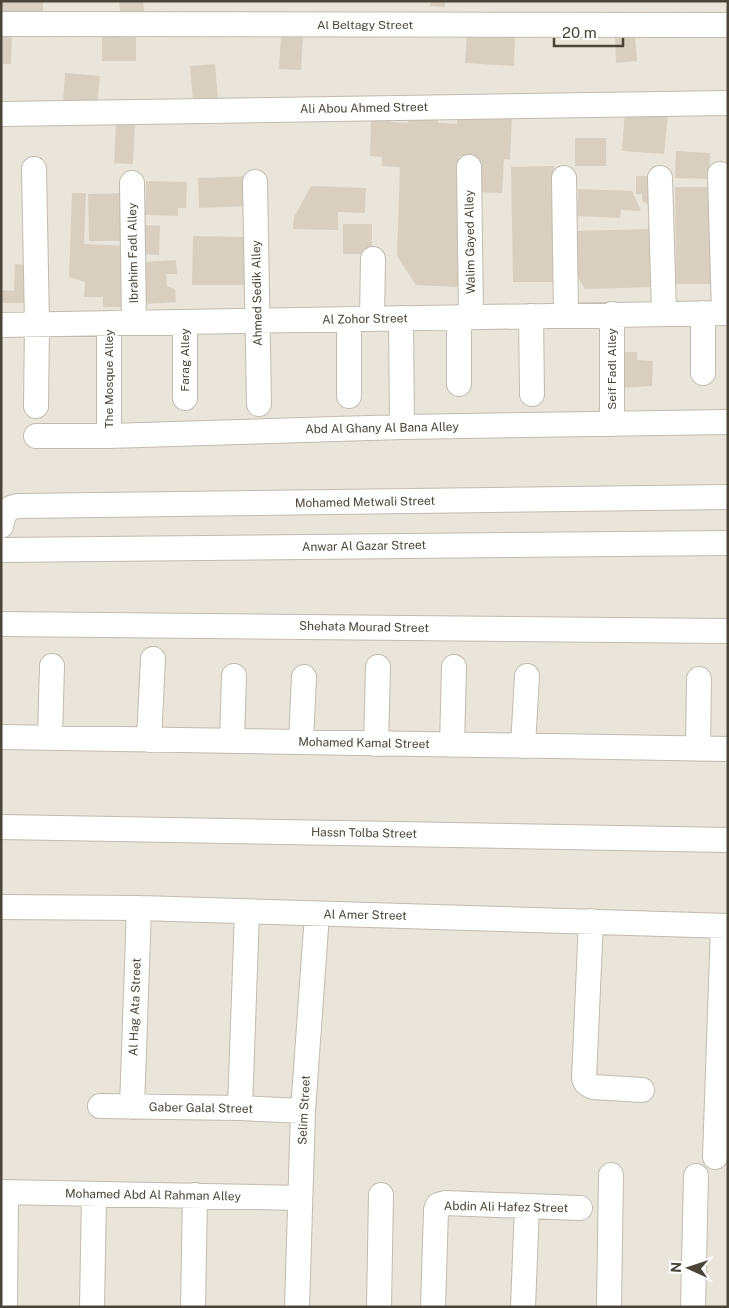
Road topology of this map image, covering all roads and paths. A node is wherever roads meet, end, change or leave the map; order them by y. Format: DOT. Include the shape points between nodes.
graph roads {
  1 [pos="1,24"];
  2 [pos="728,25"];
  3 [pos="728,103"];
  4 [pos="1,114"];
  5 [pos="469,167"];
  6 [pos="34,169"];
  7 [pos="720,174"];
  8 [pos="564,178"];
  9 [pos="660,178"];
  10 [pos="255,182"];
  11 [pos="132,183"];
  12 [pos="373,259"];
  13 [pos="718,313"];
  14 [pos="612,314"];
  15 [pos="664,314"];
  16 [pos="566,315"];
  17 [pos="531,316"];
  18 [pos="465,317"];
  19 [pos="401,318"];
  20 [pos="361,319"];
  21 [pos="258,320"];
  22 [pos="134,322"];
  23 [pos="185,322"];
  24 [pos="109,323"];
  25 [pos="37,324"];
  26 [pos="1,325"];
  27 [pos="703,373"];
  28 [pos="459,384"];
  29 [pos="532,394"];
  30 [pos="349,396"];
  31 [pos="186,398"];
  32 [pos="258,404"];
  33 [pos="36,406"];
  34 [pos="728,422"];
  35 [pos="612,424"];
  36 [pos="402,427"];
  37 [pos="36,436"];
  38 [pos="109,436"];
  39 [pos="728,496"];
  40 [pos="3,520"];
  41 [pos="728,543"];
  42 [pos="1,550"];
  43 [pos="1,624"];
  44 [pos="728,631"];
  45 [pos="153,659"];
  46 [pos="52,666"];
  47 [pos="378,668"];
  48 [pos="454,668"];
  49 [pos="234,676"];
  50 [pos="527,676"];
  51 [pos="304,677"];
  52 [pos="699,679"];
  53 [pos="1,737"];
  54 [pos="50,738"];
  55 [pos="149,740"];
  56 [pos="232,741"];
  57 [pos="301,742"];
  58 [pos="376,744"];
  59 [pos="452,745"];
  60 [pos="523,746"];
  61 [pos="698,749"];
  62 [pos="728,749"];
  63 [pos="1,827"];
  64 [pos="728,840"];
  65 [pos="1,907"];
  66 [pos="139,908"];
  67 [pos="247,912"];
  68 [pos="317,914"];
  69 [pos="590,921"];
  70 [pos="725,926"];
  71 [pos="642,1090"];
  72 [pos="100,1106"];
  73 [pos="132,1106"];
  74 [pos="240,1108"];
  75 [pos="303,1110"];
  76 [pos="715,1157"];
  77 [pos="611,1175"];
  78 [pos="696,1176"];
  79 [pos="4,1192"];
  80 [pos="94,1194"];
  81 [pos="381,1195"];
  82 [pos="195,1196"];
  83 [pos="300,1198"];
  84 [pos="527,1206"];
  85 [pos="580,1208"];
  86 [pos="4,1307"];
  87 [pos="92,1307"];
  88 [pos="193,1307"];
  89 [pos="297,1307"];
  90 [pos="378,1307"];
  91 [pos="433,1307"];
  92 [pos="523,1307"];
  93 [pos="609,1307"];
  94 [pos="693,1307"];
  1 -- 2 [label="street, Al Beltagy Street"];
  3 -- 4 [label="street, Ali Abou Ahmed Street"];
  5 -- 18 [label="street, Walim Gayed Alley"];
  6 -- 25 [label="street"];
  7 -- 13 [label="street"];
  8 -- 16 [label="street"];
  9 -- 15 [label="street"];
  10 -- 21 [label="street, Ahmed Sedik Alley"];
  11 -- 22 [label="street, Ibrahim Fadl Alley"];
  12 -- 20 [label="street"];
  13 -- 15 [label="street, Al Zohor Street"];
  13 -- 27 [label="street"];
  14 -- 15 [label="street, Al Zohor Street"];
  14 -- 16 [label="street, Al Zohor Street"];
  14 -- 35 [label="street, Seif Fadl Alley"];
  16 -- 17 [label="street, Al Zohor Street"];
  17 -- 18 [label="street, Al Zohor Street"];
  17 -- 29 [label="street"];
  18 -- 19 [label="street, Al Zohor Street"];
  18 -- 28 [label="street, Walim Gayed Alley"];
  19 -- 20 [label="street, Al Zohor Street"];
  19 -- 36 [label="street"];
  20 -- 21 [label="street, Al Zohor Street"];
  20 -- 30 [label="street"];
  21 -- 23 [label="street, Al Zohor Street"];
  21 -- 32 [label="street, Ahmed Sedik Alley"];
  22 -- 23 [label="street, Al Zohor Street"];
  22 -- 24 [label="street, Al Zohor Street"];
  23 -- 31 [label="street, Farag Alley"];
  24 -- 25 [label="street, Al Zohor Street"];
  24 -- 38 [label="street, The Mosque Alley"];
  25 -- 26 [label="street, Al Zohor Street"];
  25 -- 33 [label="street"];
  34 -- 35 [label="street, Abd Al Ghany Al Bana Alley"];
  35 -- 36 [label="street, Abd Al Ghany Al Bana Alley"];
  36 -- 38 [label="street, Abd Al Ghany Al Bana Alley"];
  37 -- 38 [label="street, Abd Al Ghany Al Bana Alley"];
  39 -- 40 [label="street, Mohamed Metwali Street" via="19,506 8,510"];
  41 -- 42 [label="street, Anwar Al Gazar Street"];
  43 -- 44 [label="street, Shehata Mourad Street"];
  45 -- 55 [label="street"];
  46 -- 54 [label="street"];
  47 -- 58 [label="street"];
  48 -- 59 [label="street"];
  49 -- 56 [label="street"];
  50 -- 60 [label="street"];
  51 -- 57 [label="street"];
  52 -- 61 [label="street"];
  53 -- 54 [label="street, Mohamed Kamal Street"];
  54 -- 55 [label="street, Mohamed Kamal Street"];
  55 -- 56 [label="street, Mohamed Kamal Street"];
  56 -- 57 [label="street, Mohamed Kamal Street"];
  57 -- 58 [label="street, Mohamed Kamal Street"];
  58 -- 59 [label="street, Mohamed Kamal Street"];
  59 -- 60 [label="street, Mohamed Kamal Street"];
  60 -- 61 [label="street, Mohamed Kamal Street"];
  61 -- 62 [label="street, Mohamed Kamal Street"];
  63 -- 64 [label="street, Hassn Tolba Street"];
  65 -- 66 [label="street, Al Amer Street"];
  66 -- 67 [label="street, Al Amer Street"];
  66 -- 73 [label="street, Al Hag Ata Street"];
  67 -- 68 [label="street, Al Amer Street"];
  67 -- 74 [label="street"];
  68 -- 69 [label="street, Al Amer Street"];
  68 -- 75 [label="street, Selim Street"];
  69 -- 70 [label="street, Al Amer Street"];
  69 -- 71 [label="street" via="584,1079 593,1087"];
  70 -- 76 [label="street"];
  72 -- 73 [label="street, Gaber Galal Street"];
  73 -- 74 [label="street, Gaber Galal Street"];
  74 -- 75 [label="street, Gaber Galal Street"];
  75 -- 83 [label="street, Selim Street"];
  77 -- 93 [label="street"];
  78 -- 94 [label="street"];
  79 -- 80 [label="street, Mohamed Abd Al Rahman Alley"];
  79 -- 86 [label="street"];
  80 -- 82 [label="street, Mohamed Abd Al Rahman Alley"];
  80 -- 87 [label="street"];
  81 -- 90 [label="street"];
  82 -- 83 [label="street, Mohamed Abd Al Rahman Alley"];
  82 -- 88 [label="street"];
  83 -- 89 [label="street, Selim Street"];
  84 -- 85 [label="street, Abdin Ali Hafez Street"];
  84 -- 91 [label="street, Abdin Ali Hafez Street" via="438,1205"];
  84 -- 92 [label="street"];
}
